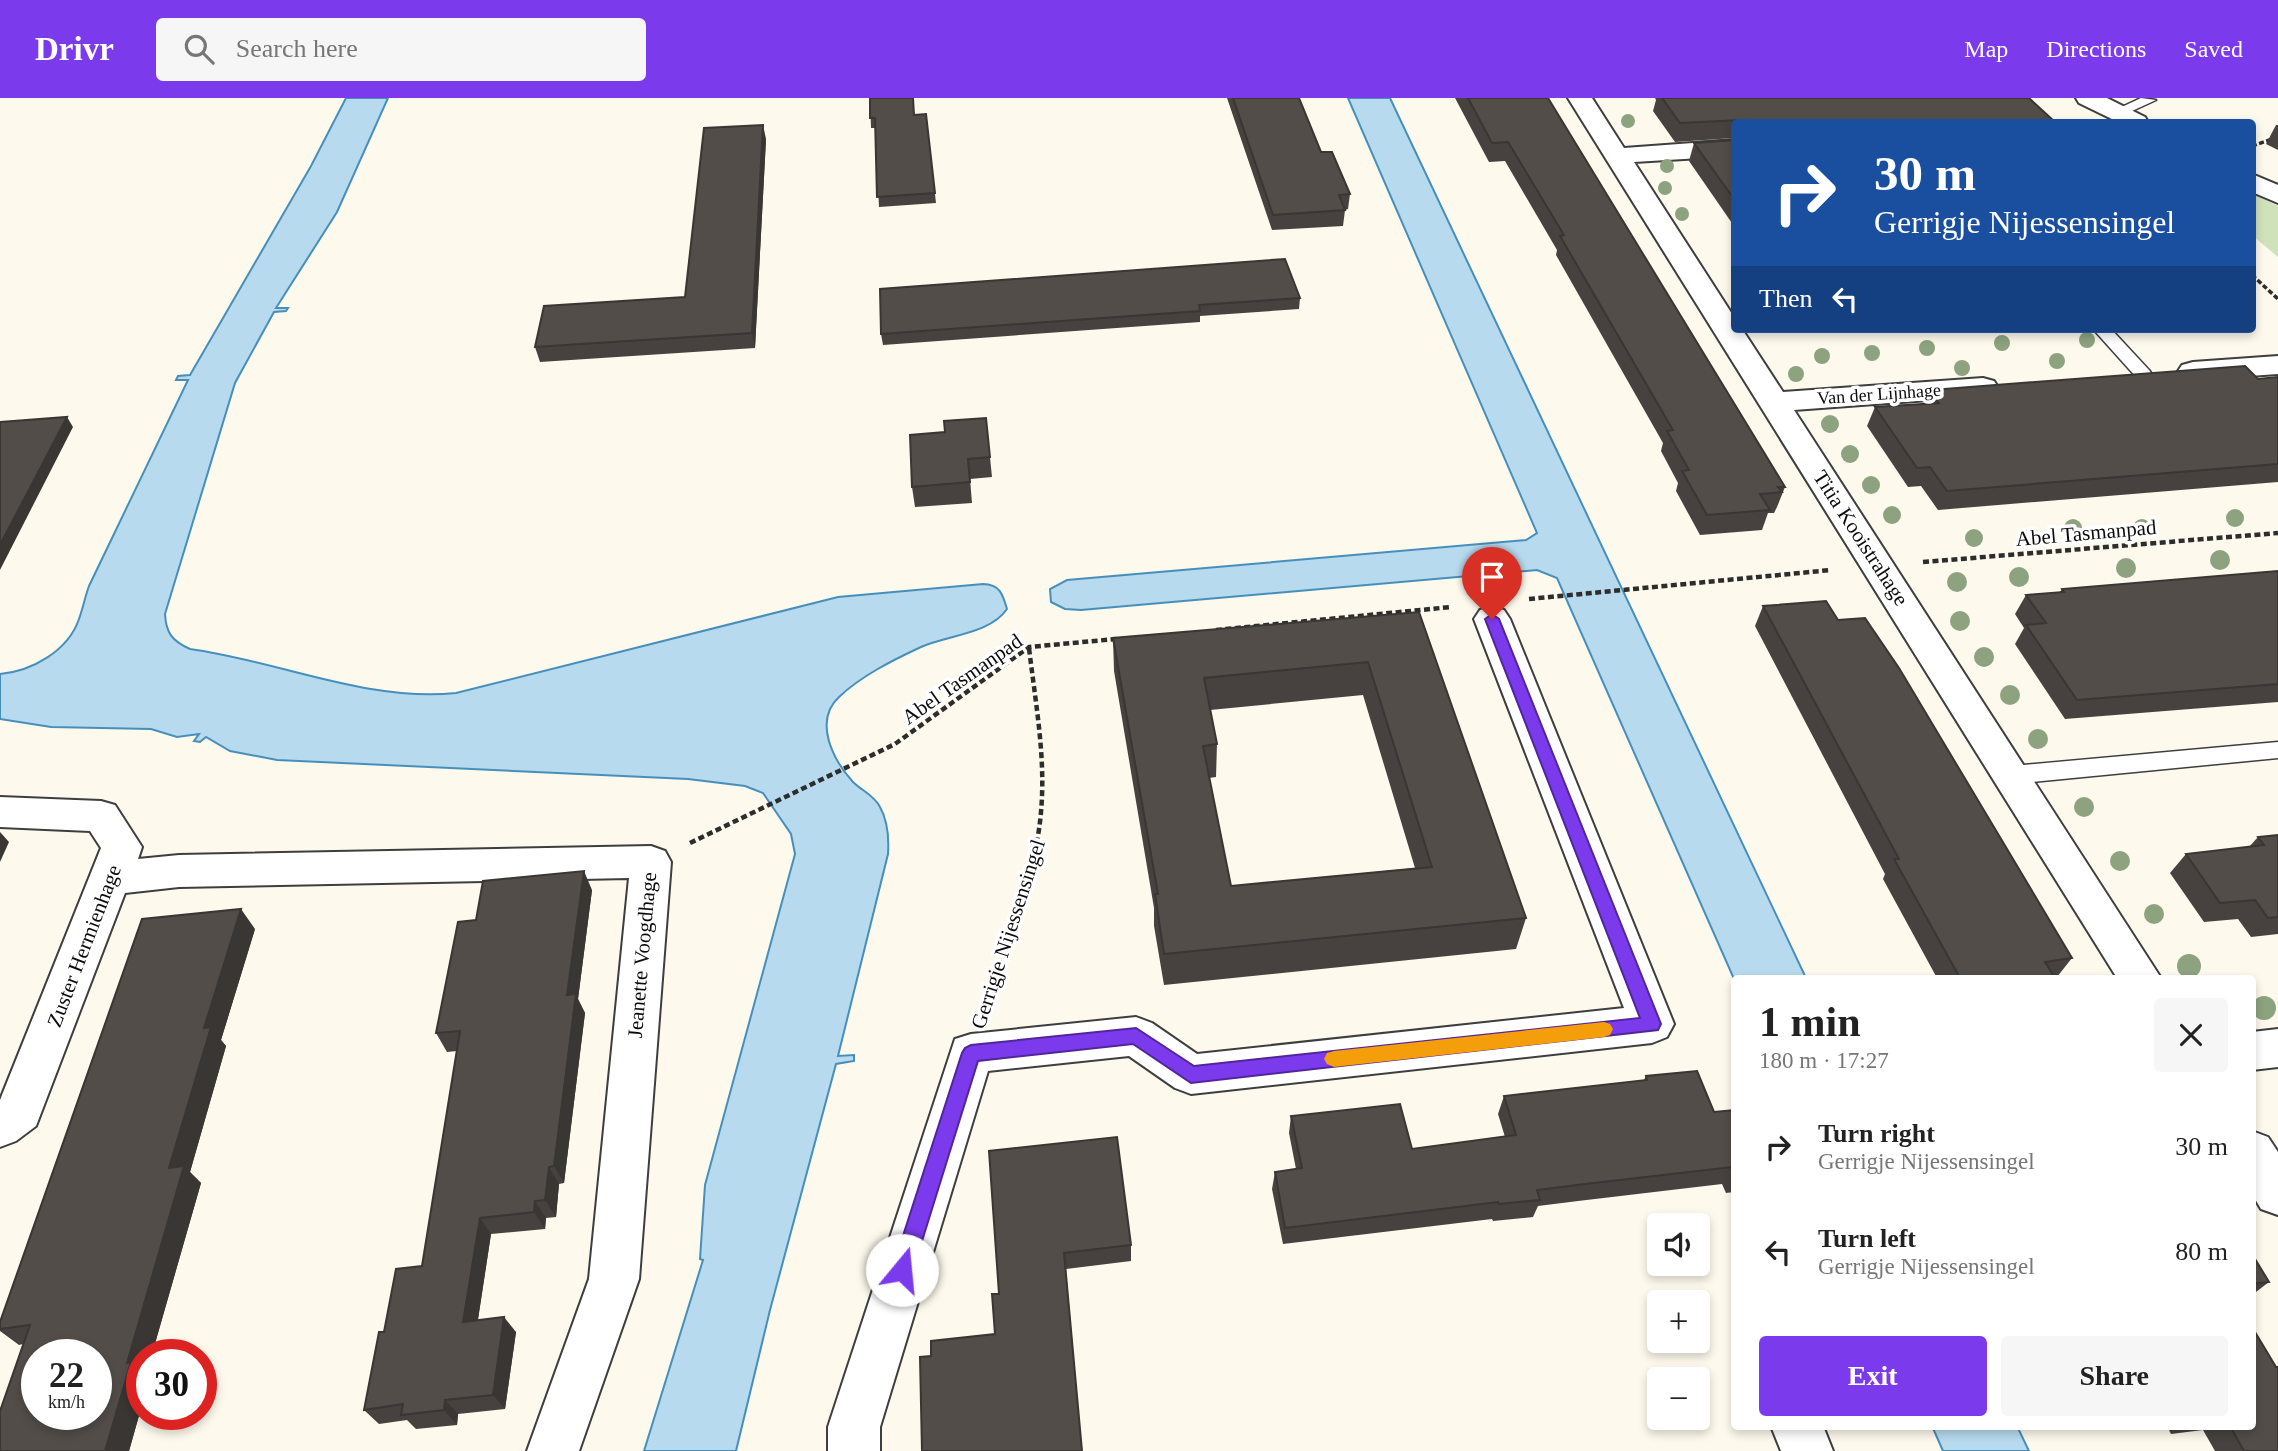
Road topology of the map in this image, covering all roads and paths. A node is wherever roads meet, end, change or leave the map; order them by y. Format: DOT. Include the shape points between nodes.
graph roads {
  1 [pos="1580,98"];
  2 [pos="2067,98"];
  3 [pos="2088,98"];
  4 [pos="2149,100"];
  5 [pos="2126,118"];
  6 [pos="2087,119"];
  7 [pos="2278,137"];
  8 [pos="2256,145"];
  9 [pos="1731,148"];
  10 [pos="1617,156"];
  11 [pos="2256,184"];
  12 [pos="2278,195"];
  13 [pos="2256,279"];
  14 [pos="2278,299"];
  15 [pos="2106,333"];
  16 [pos="2278,365"];
  17 [pos="2143,374"];
  18 [pos="2103,377"];
  19 [pos="2009,384"];
  20 [pos="1774,402"];
  21 [pos="2278,533"];
  22 [pos="1917,563"];
  23 [pos="1834,570"];
  24 [pos="1548,597"];
  25 [pos="1475,613"];
  26 [pos="1209,630"];
  27 [pos="1126,638"];
  28 [pos="1029,647"];
  29 [pos="2278,750"];
  30 [pos="2012,775"];
  31 [pos="0,812"];
  32 [pos="651,862"];
  33 [pos="110,878"];
  34 [pos="2138,975"];
  35 [pos="2278,1048"];
  36 [pos="2256,1051"];
  37 [pos="971,1053"];
  38 [pos="0,1126"];
  39 [pos="2256,1158"];
  40 [pos="2278,1192"];
  41 [pos="1799,1430"];
  42 [pos="553,1451"];
  43 [pos="854,1451"];
  44 [pos="1807,1451"];
  1 -- 10 [label="street, Titia Kooistrahage"];
  2 -- 6 [label="street"];
  3 -- 5 [label="street"];
  4 -- 5 [label="lane"];
  7 -- 8 [label="path"];
  9 -- 10 [label="street"];
  10 -- 20 [label="street, Titia Kooistrahage"];
  11 -- 12 [label="street"];
  13 -- 14 [label="path"];
  15 -- 17 [label="lane"];
  16 -- 17 [label="street"];
  17 -- 18 [label="street"];
  19 -- 20 [label="street, Van der Lijnhage"];
  20 -- 30 [label="street, Titia Kooistrahage"];
  21 -- 22 [label="path, Abel Tasmanpad"];
  23 -- 24 [label="path"];
  25 -- 26 [label="path"];
  25 -- 37 [label="street, Gerrigje Nijessensingel" via="1652,1024 1191,1074 1136,1036"];
  27 -- 28 [label="path, Abel Tasmanpad"];
  28 -- 32 [label="path, Abel Tasmanpad" via="916,731 869,758"];
  28 -- 37 [label="path, Gerrigje Nijessensingel" via="1043,820"];
  29 -- 30 [label="lane"];
  30 -- 34 [label="street, Titia Kooistrahage"];
  31 -- 33 [label="street, Zuster Hermienhage" via="101,816 122,847"];
  32 -- 33 [label="street, Jeanette Voogdhage" via="179,871"];
  32 -- 42 [label="street, Jeanette Voogdhage" via="614,1279"];
  33 -- 38 [label="street, Zuster Hermienhage" via="20,1112"];
  35 -- 36 [label="street"];
  37 -- 43 [label="street, Gerrigje Nijessensingel" via="854,1427"];
  39 -- 40 [label="street"];
  41 -- 44 [label="street"];
}
